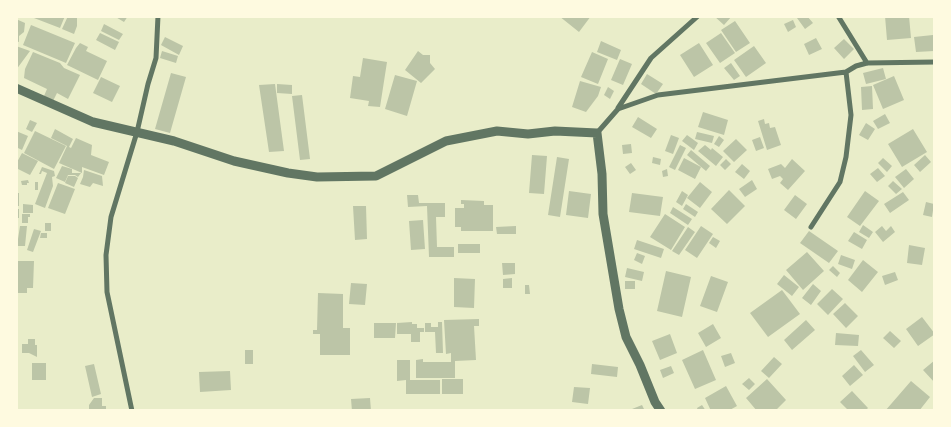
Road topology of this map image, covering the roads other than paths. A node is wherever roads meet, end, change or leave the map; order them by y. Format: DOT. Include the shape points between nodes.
graph roads {
  1 [pos="158,16"];
  2 [pos="698,16"];
  3 [pos="838,16"];
  4 [pos="935,62"];
  5 [pos="867,63"];
  6 [pos="846,72"];
  7 [pos="16,88"];
  8 [pos="618,109"];
  9 [pos="137,132"];
  10 [pos="597,133"];
  11 [pos="811,228"];
  12 [pos="132,411"];
  13 [pos="661,411"];
  1 -- 9 [label="street" via="156,58"];
  2 -- 8 [label="street" via="651,58"];
  3 -- 5 [label="street"];
  4 -- 5 [label="street"];
  5 -- 6 [label="street"];
  6 -- 8 [label="street" via="658,95"];
  6 -- 11 [label="street" via="851,115 846,157 840,182"];
  7 -- 9 [label="street" via="93,122"];
  8 -- 10 [label="street"];
  9 -- 10 [label="street" via="234,161 317,177 376,176 446,141 497,131"];
  9 -- 12 [label="street" via="111,216 106,255 107,292"];
  10 -- 13 [label="street" via="603,214 619,309 626,337"];
}
